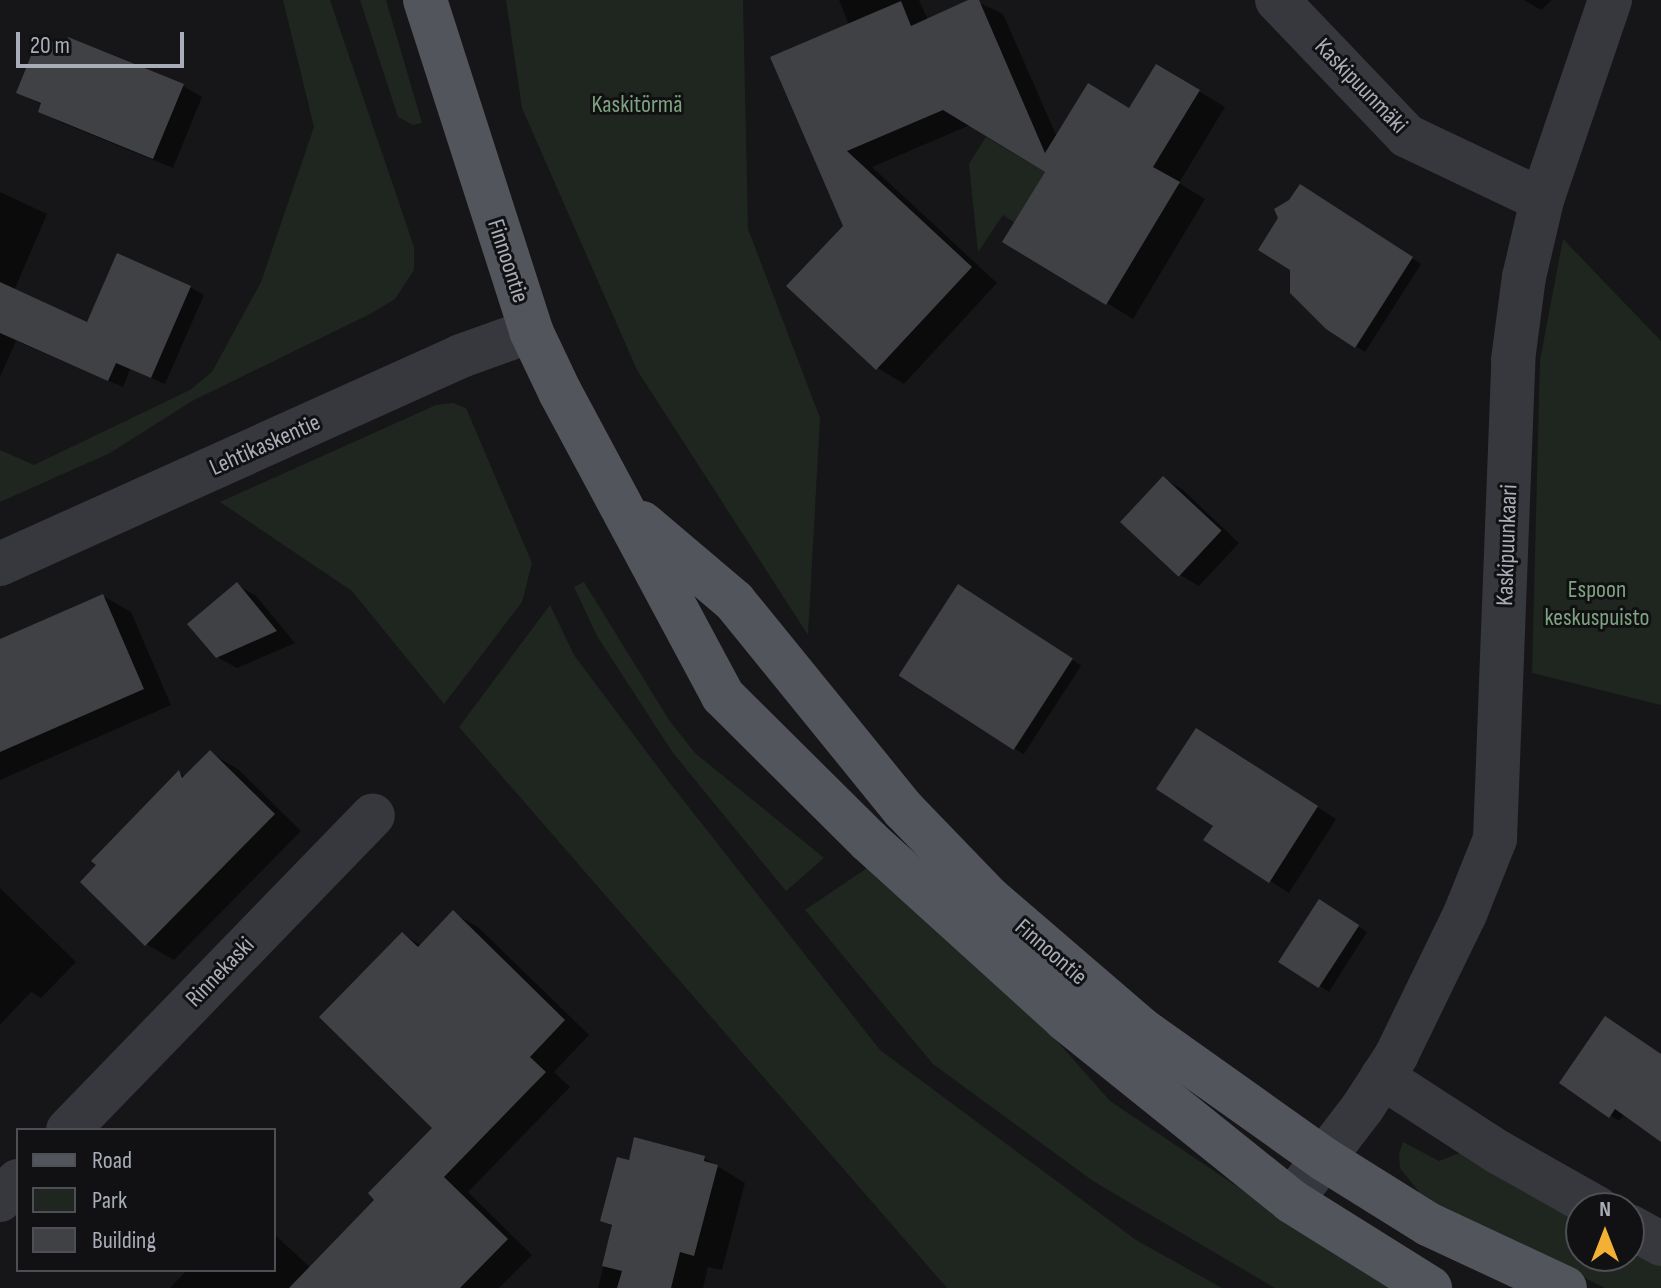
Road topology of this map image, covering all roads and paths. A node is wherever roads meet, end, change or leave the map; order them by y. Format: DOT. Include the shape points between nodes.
graph roads {
  1 [pos="425,0"];
  2 [pos="1277,0"];
  3 [pos="1610,0"];
  4 [pos="1542,200"];
  5 [pos="531,331"];
  6 [pos="625,508"];
  7 [pos="0,564"];
  8 [pos="373,815"];
  9 [pos="1382,1077"];
  10 [pos="70,1128"];
  11 [pos="1324,1159"];
  12 [pos="16,1183"];
  13 [pos="1569,1192"];
  14 [pos="0,1200"];
  15 [pos="1291,1201"];
  16 [pos="1430,1288"];
  17 [pos="1565,1288"];
  1 -- 5 [label="main road, Finnoontie"];
  2 -- 4 [label="street, Kaskipuunmäki" via="1407,136"];
  3 -- 4 [label="street, Kaskipuunkaari"];
  4 -- 9 [label="street, Kaskipuunkaari" via="1513,360 1495,839 1465,914"];
  5 -- 6 [label="main road, Finnoontie"];
  5 -- 7 [label="street, Lehtikaskentie" via="461,356"];
  6 -- 11 [label="main road, Finnoontie" via="734,601 904,810 990,899 1141,1029"];
  6 -- 15 [label="main road, Finnoontie" via="723,696 869,841 1065,1019"];
  8 -- 10 [label="street, Rinnekaski"];
  9 -- 11 [label="street, Kaskipuunkaari"];
  9 -- 13 [label="street"];
  11 -- 15 [label="street, Kaskipuunkaari"];
  11 -- 17 [label="main road, Finnoontie" via="1428,1224"];
  12 -- 14 [label="street"];
  15 -- 16 [label="main road, Finnoontie"];
}
